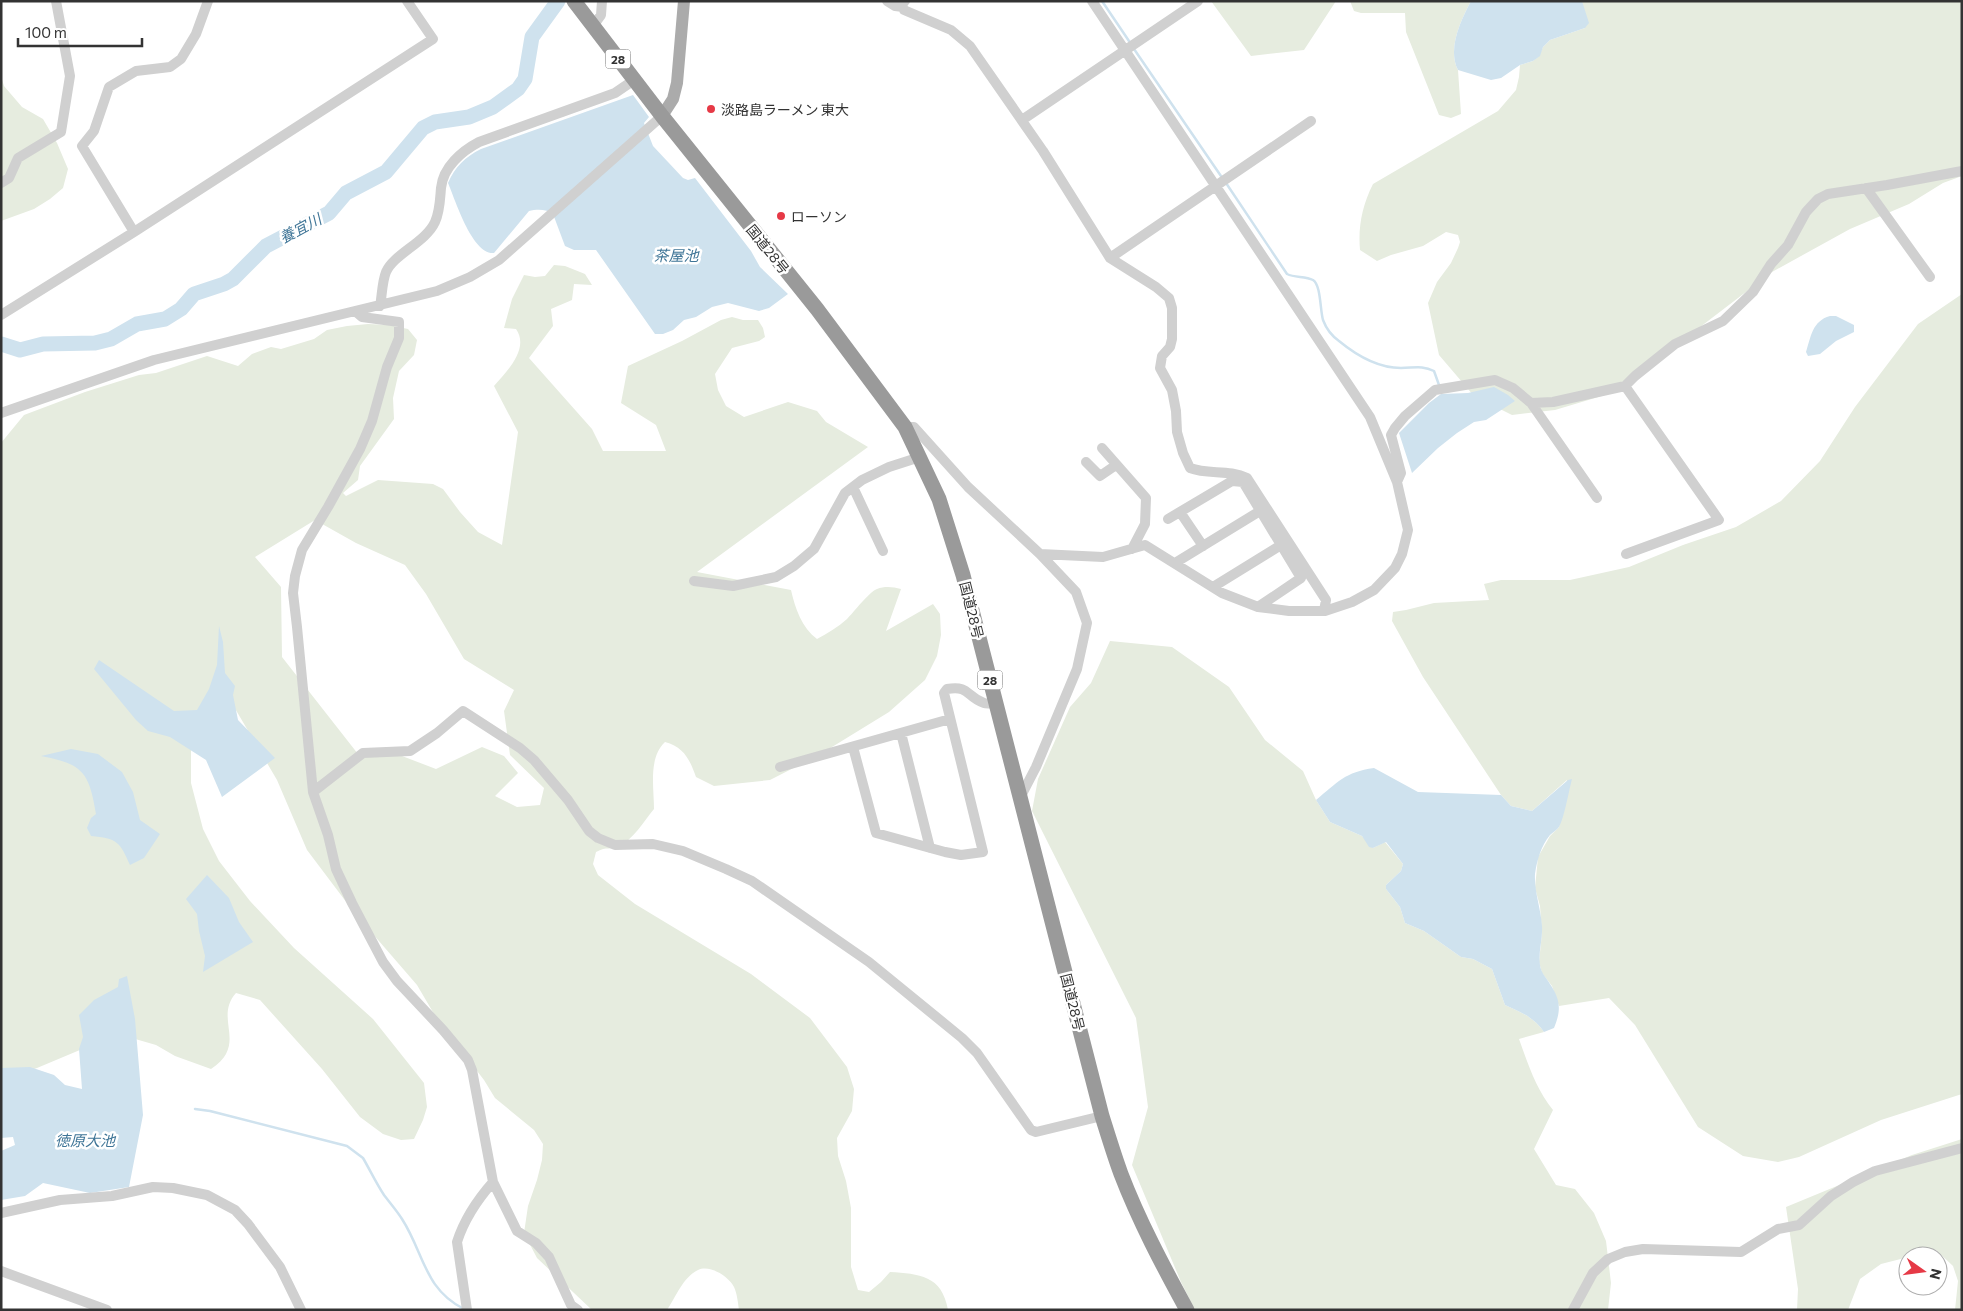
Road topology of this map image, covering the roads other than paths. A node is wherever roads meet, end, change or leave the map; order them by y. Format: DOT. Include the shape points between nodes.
graph roads {
  1 [pos="56,1"];
  2 [pos="208,1"];
  3 [pos="407,1"];
  4 [pos="574,1"];
  5 [pos="602,1"];
  6 [pos="684,1"];
  7 [pos="887,1"];
  8 [pos="1092,1"];
  9 [pos="1198,1"];
  10 [pos="904,4"];
  11 [pos="593,26"];
  12 [pos="1126,49"];
  13 [pos="634,80"];
  14 [pos="662,116"];
  15 [pos="1022,120"];
  16 [pos="1311,121"];
  17 [pos="1962,170"];
  18 [pos="1,184"];
  19 [pos="1217,184"];
  20 [pos="1866,188"];
  21 [pos="134,232"];
  22 [pos="1110,258"];
  23 [pos="1930,277"];
  24 [pos="380,306"];
  25 [pos="355,311"];
  26 [pos="1,315"];
  27 [pos="1625,386"];
  28 [pos="1531,403"];
  29 [pos="1,413"];
  30 [pos="905,427"];
  31 [pos="1102,448"];
  32 [pos="920,456"];
  33 [pos="1086,462"];
  34 [pos="1116,464"];
  35 [pos="1397,482"];
  36 [pos="854,486"];
  37 [pos="1597,498"];
  38 [pos="1260,511"];
  39 [pos="1180,512"];
  40 [pos="1168,519"];
  41 [pos="1281,545"];
  42 [pos="1203,546"];
  43 [pos="1132,549"];
  44 [pos="883,551"];
  45 [pos="1040,554"];
  46 [pos="1626,554"];
  47 [pos="1175,563"];
  48 [pos="694,581"];
  49 [pos="1212,587"];
  50 [pos="1258,607"];
  51 [pos="1324,611"];
  52 [pos="996,703"];
  53 [pos="950,719"];
  54 [pos="901,733"];
  55 [pos="853,747"];
  56 [pos="780,767"];
  57 [pos="313,792"];
  58 [pos="1021,796"];
  59 [pos="930,848"];
  60 [pos="1102,1116"];
  61 [pos="1962,1148"];
  62 [pos="493,1182"];
  63 [pos="1,1213"];
  64 [pos="1,1271"];
  65 [pos="107,1310"];
  66 [pos="301,1310"];
  67 [pos="467,1310"];
  68 [pos="578,1310"];
  69 [pos="1187,1310"];
  70 [pos="1574,1310"];
  1 -- 18 [label="street" via="70,76 61,132 18,158 9,178"];
  2 -- 21 [label="street" via="196,34 181,59 170,67 136,71 109,87 94,131 82,146"];
  3 -- 21 [label="street" via="432,39"];
  4 -- 11 [label="highway, 国道28号 / 28"];
  5 -- 11 [label="street" via="600,15"];
  6 -- 14 [label="main road" via="677,83 673,99"];
  7 -- 10 [label="street" via="895,6"];
  8 -- 12 [label="street"];
  9 -- 12 [label="street"];
  10 -- 15 [label="street" via="904,10 950,30 970,46"];
  11 -- 13 [label="highway, 国道28号 / 28"];
  12 -- 15 [label="street"];
  12 -- 19 [label="street"];
  13 -- 14 [label="highway, 国道28号 / 28"];
  13 -- 24 [label="street" via="615,94 465,149 449,167 441,186 435,223 386,271"];
  14 -- 24 [label="street" via="499,260 438,291"];
  14 -- 30 [label="highway, 国道28号 / 28" via="817,309"];
  15 -- 22 [label="street"];
  16 -- 19 [label="street"];
  17 -- 20 [label="street"];
  19 -- 22 [label="street"];
  19 -- 35 [label="street" via="1370,417"];
  20 -- 23 [label="street"];
  20 -- 27 [label="street" via="1828,194 1818,199 1753,292 1723,321 1675,344"];
  21 -- 26 [label="street"];
  22 -- 51 [label="street" via="1169,298 1172,339 1162,356 1160,368 1172,390 1177,432 1190,468 1238,473 1247,478 1326,600"];
  24 -- 25 [label="street"];
  25 -- 29 [label="street" via="154,360"];
  25 -- 57 [label="street" via="362,317 399,322 399,338 360,449 306,541 294,576 293,607"];
  27 -- 28 [label="street" via="1553,402"];
  27 -- 46 [label="street" via="1719,520"];
  28 -- 35 [label="street" via="1513,388 1495,380 1439,389 1405,416 1391,435 1401,473"];
  28 -- 37 [label="street"];
  30 -- 32 [label="highway, 国道28号 / 28"];
  30 -- 45 [label="street" via="914,427 968,487"];
  31 -- 34 [label="street"];
  32 -- 36 [label="street" via="889,467"];
  32 -- 52 [label="highway, 国道28号 / 28" via="955,543"];
  33 -- 34 [label="street" via="1100,476"];
  34 -- 43 [label="street" via="1146,498 1145,524"];
  35 -- 51 [label="street" via="1408,530 1395,568 1374,590 1352,602"];
  36 -- 44 [label="street"];
  36 -- 48 [label="street" via="844,493 814,549 776,577 733,586"];
  38 -- 39 [label="street" via="1243,482 1232,481"];
  38 -- 41 [label="street"];
  38 -- 42 [label="street"];
  39 -- 40 [label="street"];
  39 -- 42 [label="street"];
  41 -- 49 [label="street"];
  41 -- 50 [label="street" via="1301,578"];
  42 -- 47 [label="street"];
  43 -- 45 [label="street" via="1103,557"];
  43 -- 47 [label="street" via="1145,544"];
  45 -- 58 [label="street" via="1076,592 1087,623 1077,669"];
  47 -- 49 [label="street"];
  49 -- 50 [label="street"];
  50 -- 51 [label="street"];
  52 -- 53 [label="street" via="984,703 958,687 947,689 944,693"];
  52 -- 58 [label="highway, 国道28号 / 28"];
  53 -- 54 [label="street"];
  53 -- 59 [label="street" via="983,852 961,855"];
  54 -- 55 [label="street"];
  54 -- 59 [label="street"];
  55 -- 56 [label="street"];
  55 -- 59 [label="street" via="876,832"];
  57 -- 60 [label="street" via="363,753 410,751 463,711 534,760 589,831 598,838 615,844 653,844 726,868 752,881 869,962 977,1053 1031,1130 1036,1132"];
  57 -- 62 [label="street" via="336,869 374,947 397,981 468,1060"];
  58 -- 60 [label="highway, 国道28号 / 28"];
  60 -- 69 [label="highway, 国道28号 / 28" via="1121,1174 1155,1250"];
  61 -- 70 [label="street" via="1875,1171 1831,1196 1799,1225 1778,1229 1741,1252 1643,1249 1608,1259 1593,1273"];
  62 -- 67 [label="street" via="480,1197 458,1242"];
  62 -- 68 [label="street" via="517,1231 536,1243 549,1257 571,1305"];
  63 -- 66 [label="street" via="60,1200 112,1196 153,1187 207,1195 235,1210 248,1224 280,1266"];
  64 -- 65 [label="street"];
}
